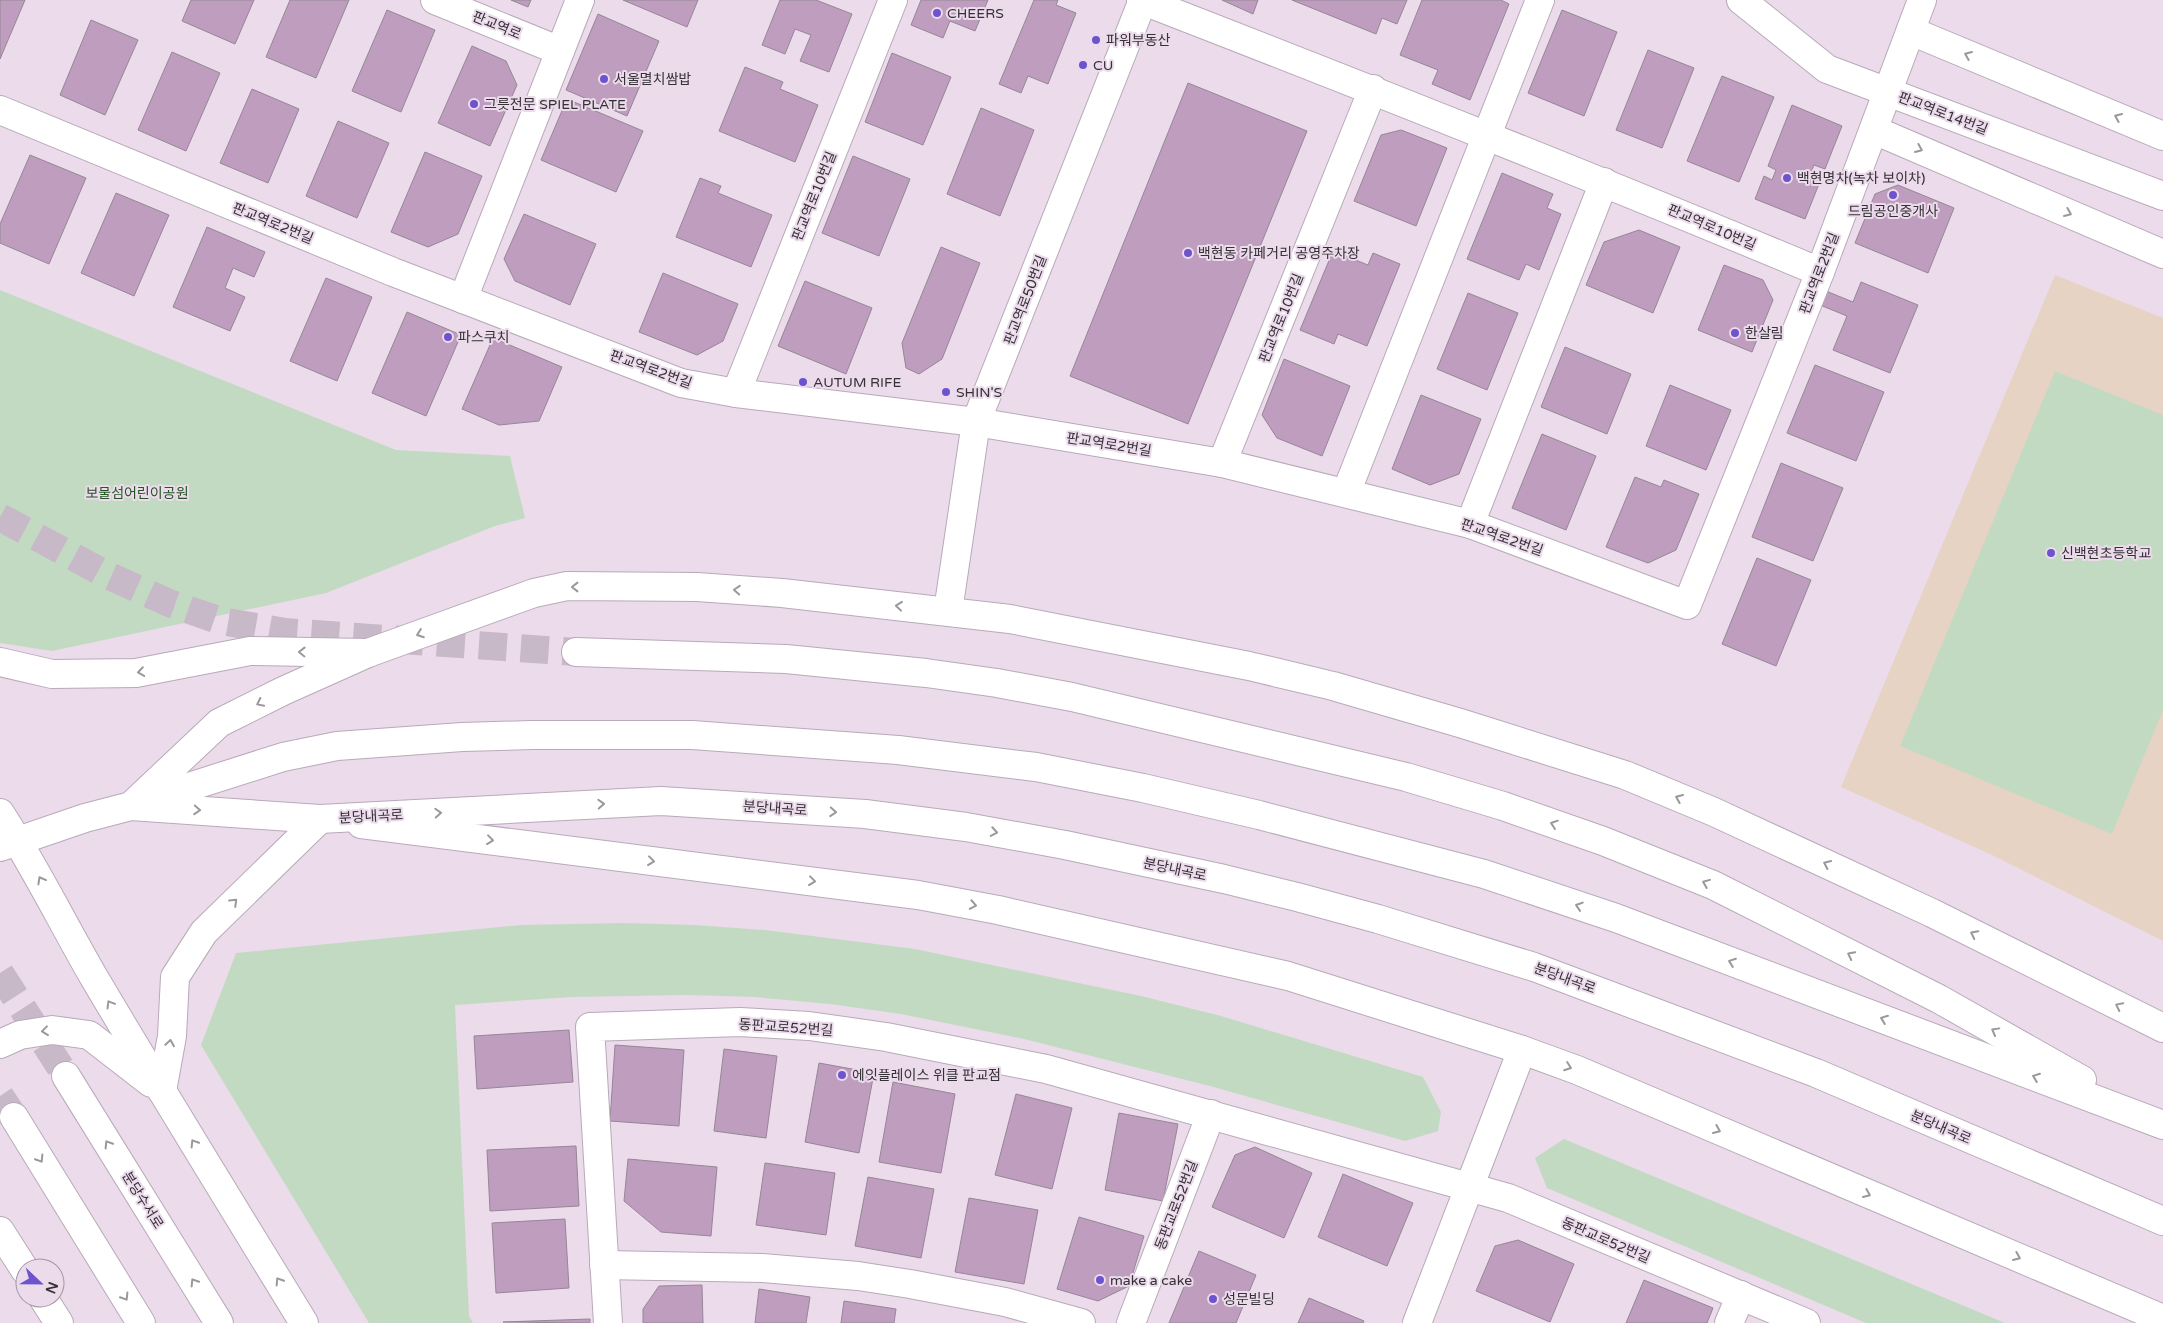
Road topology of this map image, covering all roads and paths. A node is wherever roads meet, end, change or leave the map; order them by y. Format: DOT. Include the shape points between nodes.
graph roads {
  1 [pos="435,0"];
  2 [pos="580,0"];
  3 [pos="893,0"];
  4 [pos="1142,0"];
  5 [pos="1540,0"];
  6 [pos="1741,0"];
  7 [pos="1922,0"];
  8 [pos="1911,31"];
  9 [pos="560,51"];
  10 [pos="1890,86"];
  11 [pos="1373,90"];
  12 [pos="0,110"];
  13 [pos="1874,130"];
  14 [pos="1486,135"];
  15 [pos="2163,136"];
  16 [pos="1604,182"];
  17 [pos="2163,196"];
  18 [pos="2163,254"];
  19 [pos="1820,272"];
  20 [pos="463,299"];
  21 [pos="736,393"];
  22 [pos="976,422"];
  23 [pos="1222,463"];
  24 [pos="1346,493"];
  25 [pos="1470,524"];
  26 [pos="948,611"];
  27 [pos="576,652"];
  28 [pos="368,653"];
  29 [pos="0,662"];
  30 [pos="130,806"];
  31 [pos="0,812"];
  32 [pos="320,818"];
  33 [pos="9,844"];
  34 [pos="2163,1028"];
  35 [pos="0,1044"];
  36 [pos="1522,1050"];
  37 [pos="66,1076"];
  38 [pos="162,1092"];
  39 [pos="1211,1114"];
  40 [pos="14,1118"];
  41 [pos="2161,1125"];
  42 [pos="1470,1187"];
  43 [pos="2163,1221"];
  44 [pos="0,1231"];
  45 [pos="17,1258"];
  46 [pos="604,1266"];
  47 [pos="1741,1295"];
  48 [pos="49,1308"];
  49 [pos="2163,1319"];
  50 [pos="59,1323"];
  51 [pos="141,1323"];
  52 [pos="219,1323"];
  53 [pos="304,1323"];
  54 [pos="608,1323"];
  55 [pos="1081,1323"];
  56 [pos="1131,1323"];
  57 [pos="1417,1323"];
  58 [pos="1729,1323"];
  59 [pos="1806,1323"];
  1 -- 9 [label="main road, 판교역로"];
  2 -- 9 [label="main road"];
  3 -- 21 [label="main road, 판교역로10번길"];
  4 -- 11 [label="main road, 판교역로10번길"];
  4 -- 22 [label="main road, 판교역로50번길"];
  5 -- 14 [label="main road"];
  6 -- 10 [label="main road, 판교역로14번길" via="1827,68"];
  7 -- 8 [label="main road, 판교역로2번길"];
  8 -- 10 [label="main road, 판교역로2번길"];
  15 -- 8 [label="main road, one-way"];
  9 -- 20 [label="main road"];
  10 -- 13 [label="main road, 판교역로2번길"];
  10 -- 17 [label="main road, 판교역로14번길"];
  11 -- 14 [label="main road, 판교역로10번길"];
  11 -- 23 [label="main road, 판교역로10번길"];
  12 -- 20 [label="main road, 판교역로2번길"];
  13 -- 18 [label="main road, one-way"];
  13 -- 19 [label="main road, 판교역로2번길"];
  14 -- 16 [label="main road, 판교역로10번길"];
  14 -- 24 [label="main road"];
  16 -- 19 [label="main road, 판교역로10번길"];
  16 -- 25 [label="main road"];
  19 -- 25 [label="main road, 판교역로2번길" via="1687,605"];
  20 -- 21 [label="main road, 판교역로2번길" via="681,383"];
  21 -- 22 [label="main road, 판교역로2번길"];
  22 -- 23 [label="main road, 판교역로2번길"];
  22 -- 26 [label="main road, 판교역로50번길"];
  23 -- 24 [label="main road, 판교역로2번길"];
  24 -- 25 [label="main road, 판교역로2번길"];
  26 -- 28 [label="main road, one-way" via="697,587 567,586 534,593"];
  34 -- 26 [label="main road, one-way" via="1795,848 1624,775 1333,686 1249,666 1010,619"];
  41 -- 27 [label="main road, one-way" via="1939,999 1713,886 1594,838 1406,777 1072,696 926,672 786,659"];
  28 -- 29 [label="main road, one-way" via="250,651 136,673 52,674"];
  28 -- 30 [label="main road, one-way" via="219,723"];
  30 -- 32 [label="main road, 분당내곡로, one-way"];
  30 -- 33 [label="main road, 분당내곡로"];
  41 -- 30 [label="main road, 분당내곡로, one-way" via="1616,918 1484,874 1259,815 1036,767 898,750 692,735 462,737 337,746 283,758"];
  31 -- 33 [label="main road"];
  32 -- 36 [label="main road, one-way" via="918,895 980,906 1288,976"];
  38 -- 32 [label="main road, one-way" via="172,1036 175,977 204,932"];
  32 -- 43 [label="main road, 분당내곡로, one-way" via="661,801 865,814 966,827 1224,879 1378,919 1534,967 1816,1073"];
  38 -- 33 [label="main road, one-way" via="91,972"];
  38 -- 35 [label="main road, one-way" via="89,1035 52,1030 20,1035"];
  36 -- 42 [label="main road"];
  36 -- 49 [label="main road, one-way" via="1577,1070"];
  52 -- 37 [label="main road, 분당수서로, one-way"];
  53 -- 38 [label="main road, one-way"];
  39 -- 42 [label="main road, 동판교로52번길"];
  39 -- 46 [label="main road, 동판교로52번길" via="1046,1069 886,1037 809,1026 740,1022 590,1027"];
  39 -- 56 [label="main road, 동판교로52번길"];
  40 -- 51 [label="main road, one-way"];
  42 -- 47 [label="main road, 동판교로52번길" via="1508,1198"];
  42 -- 57 [label="main road"];
  44 -- 45 [label="main road"];
  46 -- 54 [label="main road, 동판교로52번길"];
  46 -- 55 [label="main road" via="762,1268 858,1276 1005,1302"];
  47 -- 58 [label="main road"];
  47 -- 59 [label="main road, 동판교로52번길"];
  48 -- 50 [label="main road"];
}
